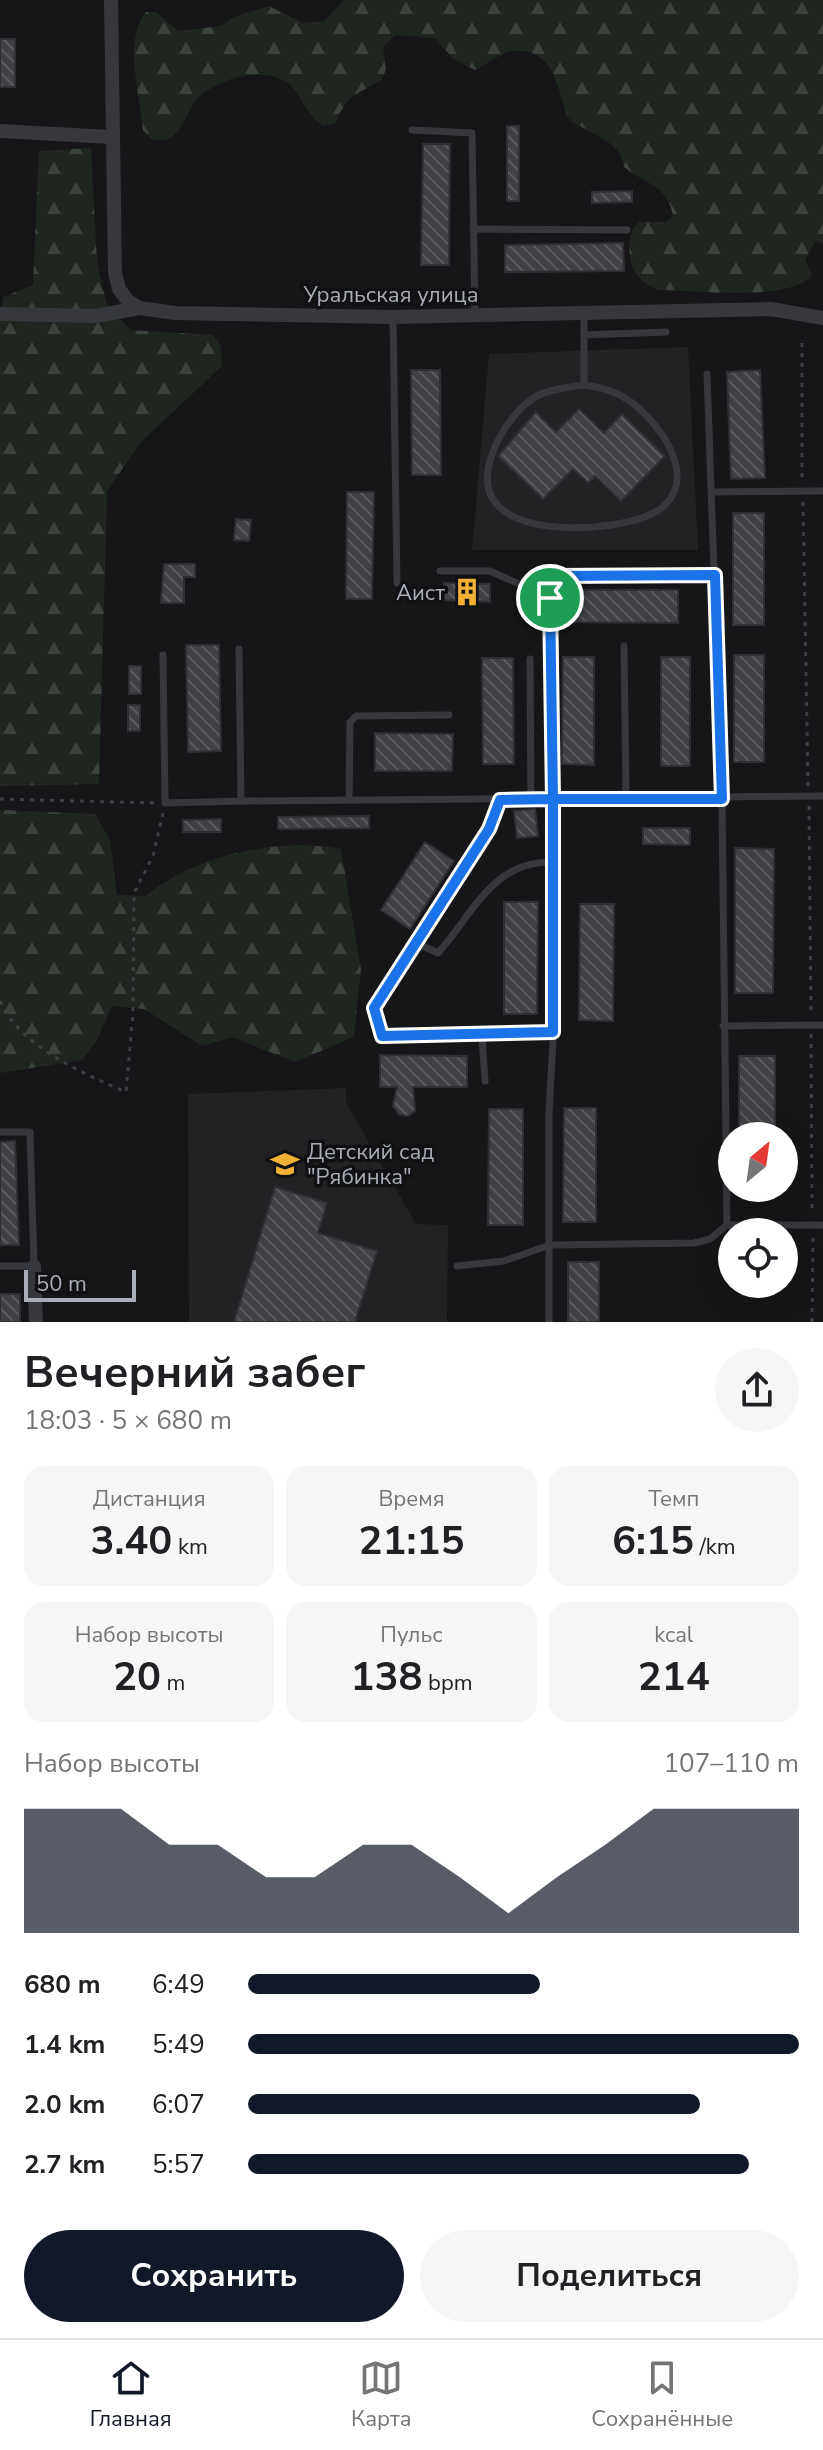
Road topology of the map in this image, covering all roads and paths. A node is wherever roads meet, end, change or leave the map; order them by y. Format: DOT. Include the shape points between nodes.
graph roads {
  1 [pos="111,0"];
  2 [pos="412,130"];
  3 [pos="0,131"];
  4 [pos="111,137"];
  5 [pos="473,229"];
  6 [pos="627,230"];
  7 [pos="139,308"];
  8 [pos="0,314"];
  9 [pos="584,314"];
  10 [pos="475,316"];
  11 [pos="393,317"];
  12 [pos="823,318"];
  13 [pos="666,332"];
  14 [pos="584,335"];
  15 [pos="802,343"];
  16 [pos="707,374"];
  17 [pos="584,385"];
  18 [pos="823,491"];
  19 [pos="713,492"];
  20 [pos="802,492"];
  21 [pos="440,571"];
  22 [pos="715,575"];
  23 [pos="397,583"];
  24 [pos="550,598"];
  25 [pos="624,646"];
  26 [pos="239,649"];
  27 [pos="163,655"];
  28 [pos="530,659"];
  29 [pos="449,715"];
  30 [pos="823,796"];
  31 [pos="808,797"];
  32 [pos="0,799"];
  33 [pos="349,799"];
  34 [pos="531,799"];
  35 [pos="553,799"];
  36 [pos="626,799"];
  37 [pos="722,799"];
  38 [pos="500,800"];
  39 [pos="241,801"];
  40 [pos="165,803"];
  41 [pos="553,862"];
  42 [pos="414,942"];
  43 [pos="0,1001"];
  44 [pos="811,1025"];
  45 [pos="823,1025"];
  46 [pos="723,1026"];
  47 [pos="553,1032"];
  48 [pos="482,1036"];
  49 [pos="485,1081"];
  50 [pos="0,1132"];
  51 [pos="727,1218"];
  52 [pos="798,1225"];
  53 [pos="813,1225"];
  54 [pos="823,1225"];
  55 [pos="718,1232"];
  56 [pos="550,1245"];
  57 [pos="0,1266"];
  58 [pos="34,1266"];
  59 [pos="457,1266"];
  60 [pos="36,1322"];
  61 [pos="549,1322"];
  62 [pos="812,1322"];
  1 -- 4 [label="street"];
  2 -- 5 [label="lane" via="472,133"];
  3 -- 4 [label="street"];
  4 -- 7 [label="street" via="115,273 119,289"];
  5 -- 6 [label="lane"];
  5 -- 10 [label="lane"];
  7 -- 8 [label="street, Уральская улица" via="96,316"];
  7 -- 11 [label="street, Уральская улица"];
  9 -- 10 [label="street, Уральская улица"];
  9 -- 12 [label="street, Уральская улица" via="771,309"];
  9 -- 14 [label="lane"];
  10 -- 11 [label="street, Уральская улица"];
  11 -- 23 [label="lane"];
  13 -- 14 [label="lane"];
  14 -- 17 [label="lane"];
  15 -- 20 [label="path"];
  16 -- 19 [label="lane"];
  17 -- 17 [label="lane" via="536,397 491,452 487,482 495,502 505,510 558,528 613,526 648,515 673,494 677,463 672,446 628,399"];
  18 -- 20 [label="lane"];
  19 -- 20 [label="lane"];
  19 -- 22 [label="lane"];
  20 -- 31 [label="path"];
  21 -- 24 [label="lane" via="490,571"];
  22 -- 24 [label="lane" via="554,576"];
  22 -- 37 [label="lane"];
  24 -- 35 [label="lane"];
  25 -- 36 [label="lane"];
  26 -- 39 [label="lane"];
  27 -- 40 [label="lane"];
  28 -- 34 [label="lane"];
  29 -- 33 [label="lane" via="356,716 350,722"];
  30 -- 31 [label="lane"];
  31 -- 37 [label="lane"];
  31 -- 44 [label="path"];
  32 -- 40 [label="path"];
  33 -- 38 [label="lane"];
  33 -- 39 [label="lane"];
  34 -- 35 [label="lane"];
  34 -- 38 [label="lane"];
  35 -- 36 [label="lane"];
  35 -- 41 [label="lane"];
  36 -- 37 [label="lane"];
  37 -- 46 [label="lane"];
  38 -- 42 [label="lane" via="489,829"];
  39 -- 40 [label="lane"];
  40 -- 43 [label="path" via="153,856 134,893 126,1092 48,1054"];
  41 -- 42 [label="lane" via="526,864 490,885 438,953"];
  41 -- 47 [label="lane"];
  42 -- 48 [label="lane" via="374,1008 382,1036"];
  44 -- 45 [label="lane"];
  44 -- 46 [label="lane"];
  44 -- 53 [label="path"];
  46 -- 51 [label="lane"];
  47 -- 48 [label="lane"];
  47 -- 56 [label="lane"];
  48 -- 49 [label="lane"];
  50 -- 58 [label="lane" via="30,1132"];
  52 -- 53 [label="lane"];
  53 -- 54 [label="lane"];
  53 -- 62 [label="path"];
  55 -- 56 [label="lane" via="694,1243"];
  56 -- 59 [label="lane" via="504,1261"];
  56 -- 61 [label="lane"];
  57 -- 58 [label="lane"];
  58 -- 60 [label="street"];
}
